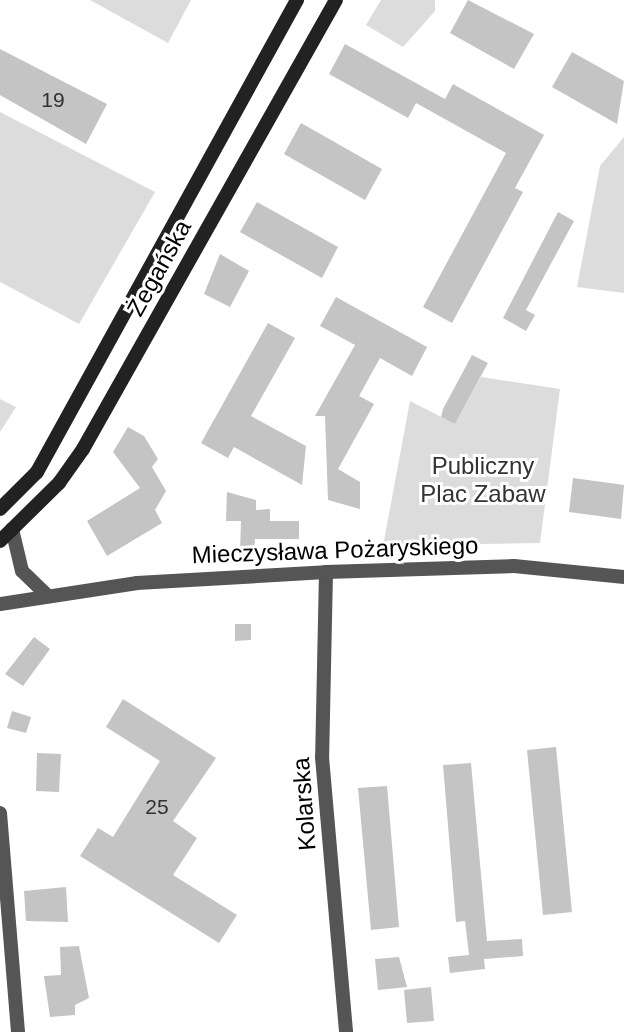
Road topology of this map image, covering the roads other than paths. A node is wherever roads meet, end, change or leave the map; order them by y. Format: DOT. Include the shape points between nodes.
graph roads {
  1 [pos="298,0"];
  2 [pos="336,0"];
  3 [pos="0,509"];
  4 [pos="12,529"];
  5 [pos="0,541"];
  6 [pos="326,572"];
  7 [pos="624,577"];
  8 [pos="48,596"];
  9 [pos="0,604"];
  10 [pos="0,813"];
  11 [pos="18,1032"];
  12 [pos="346,1032"];
  1 -- 3 [label="street, Żegańska" via="50,449"];
  2 -- 4 [label="street, Żegańska" via="83,449"];
  4 -- 5 [label="street, Żegańska"];
  4 -- 8 [label="street" via="22,571"];
  6 -- 7 [label="street, Mieczysława Pożaryskiego" via="514,566"];
  6 -- 8 [label="street, Mieczysława Pożaryskiego" via="137,583"];
  6 -- 12 [label="street, Kolarska" via="322,757"];
  8 -- 9 [label="street, Mieczysława Pożaryskiego"];
  10 -- 11 [label="street"];
}
